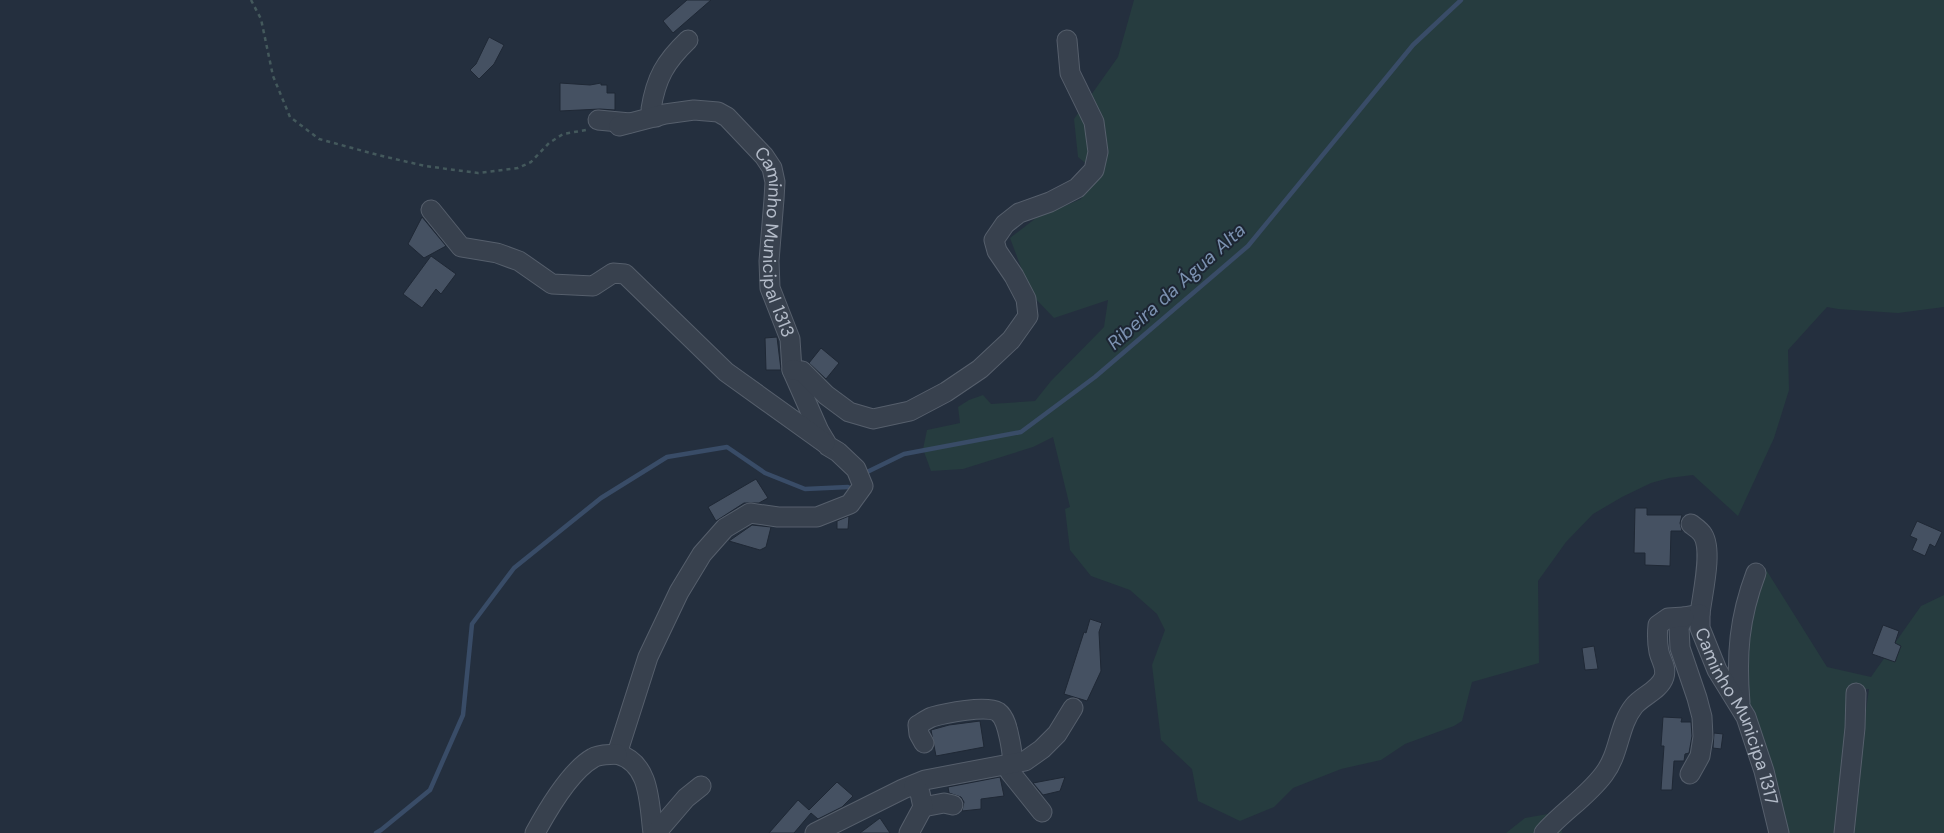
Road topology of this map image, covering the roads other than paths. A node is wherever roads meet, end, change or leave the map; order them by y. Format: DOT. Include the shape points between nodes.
graph roads {
  1 [pos="688,40"];
  2 [pos="1066,40"];
  3 [pos="656,117"];
  4 [pos="594,125"];
  5 [pos="431,210"];
  6 [pos="792,370"];
  7 [pos="828,446"];
  8 [pos="1691,524"];
  9 [pos="1756,573"];
  10 [pos="1692,616"];
  11 [pos="1856,693"];
  12 [pos="1740,706"];
  13 [pos="1073,708"];
  14 [pos="924,742"];
  15 [pos="617,754"];
  16 [pos="1013,762"];
  17 [pos="1690,774"];
  18 [pos="701,786"];
  19 [pos="919,795"];
  20 [pos="953,805"];
  21 [pos="883,811"];
  22 [pos="1042,812"];
  23 [pos="535,833"];
  24 [pos="655,833"];
  25 [pos="815,833"];
  26 [pos="909,833"];
  27 [pos="1544,833"];
  28 [pos="1780,833"];
  29 [pos="1844,833"];
  1 -- 3 [label="street" via="659,75 651,109"];
  2 -- 6 [label="street" via="1070,73 1094,122 1098,152 1094,170 1077,188 1018,213 994,240 996,251 1026,299 1028,316 1011,340 980,369 946,392 910,410 873,419 849,412 802,371"];
  3 -- 4 [label="street, Caminho Municipal 1313" via="625,124"];
  3 -- 6 [label="street, Caminho Municipal 1313" via="694,110 718,112 728,117 772,168 774,199 770,288 790,339"];
  5 -- 7 [label="street" via="461,247 497,253 519,261 552,284 593,286 612,273 625,274 726,372"];
  6 -- 7 [label="street, Caminho Municipal 1313"];
  7 -- 15 [label="street, Caminho Municipal 1313" via="856,469 863,486 850,504 817,517 750,513 725,528 702,554 679,592 648,657"];
  8 -- 10 [label="street" via="1704,535 1708,566"];
  9 -- 12 [label="street" via="1745,604 1738,650"];
  10 -- 12 [label="street, Caminho Municipa 1317" via="1717,670"];
  10 -- 17 [label="street, Caminho Municipa 1317" via="1679,627 1680,648 1702,717 1704,736 1700,756"];
  10 -- 27 [label="street" via="1668,618 1658,625 1657,638 1666,669 1663,679 1635,704 1623,722 1614,757 1603,775"];
  11 -- 29 [label="street"];
  12 -- 28 [label="street, Caminho Municipa 1317" via="1764,772"];
  13 -- 16 [label="street" via="1057,734 1042,749 1025,761"];
  14 -- 16 [label="street" via="918,734 918,725 930,718 954,712 998,712 1006,726"];
  15 -- 23 [label="street" via="594,757 569,780"];
  15 -- 24 [label="street" via="627,756 642,771"];
  16 -- 19 [label="street" via="925,780"];
  16 -- 22 [label="street" via="1010,772"];
  18 -- 24 [label="street"];
  19 -- 20 [label="street"];
  19 -- 21 [label="street" via="910,795"];
  19 -- 25 [label="street"];
  19 -- 26 [label="street"];
}
